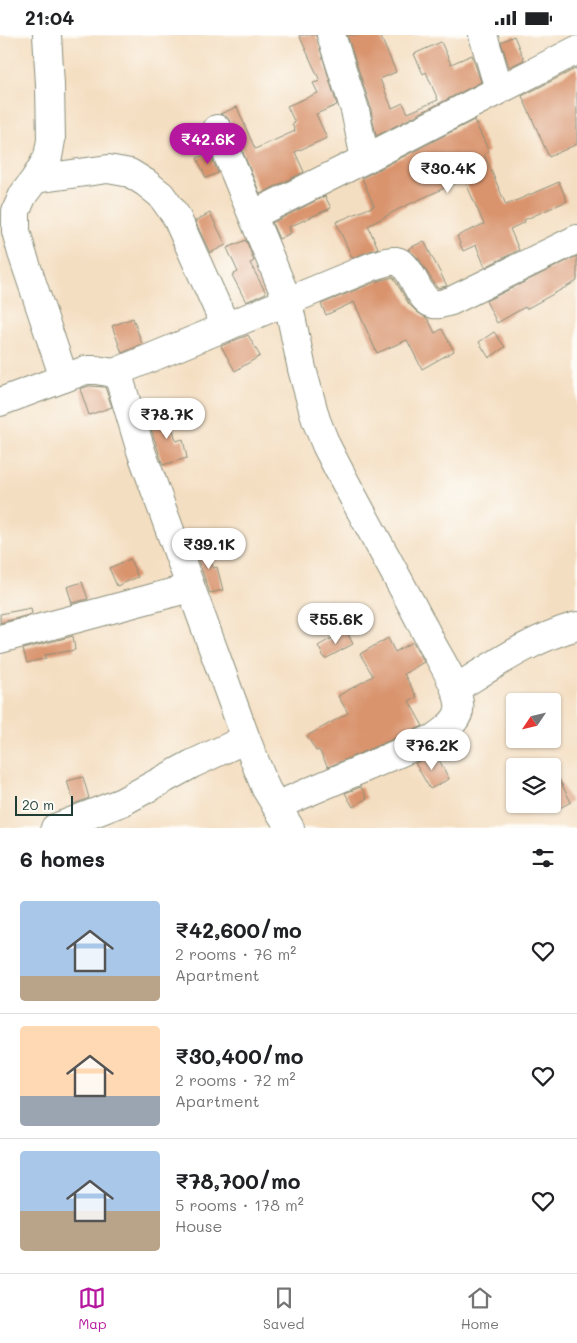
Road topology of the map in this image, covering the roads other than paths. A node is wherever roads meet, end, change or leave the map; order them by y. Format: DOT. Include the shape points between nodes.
graph roads {
  1 [pos="47,35"];
  2 [pos="331,35"];
  3 [pos="483,35"];
  4 [pos="577,49"];
  5 [pos="499,89"];
  6 [pos="217,129"];
  7 [pos="365,159"];
  8 [pos="35,179"];
  9 [pos="253,215"];
  10 [pos="577,239"];
  11 [pos="288,302"];
  12 [pos="226,327"];
  13 [pos="114,373"];
  14 [pos="64,378"];
  15 [pos="0,402"];
  16 [pos="190,587"];
  17 [pos="577,626"];
  18 [pos="0,639"];
  19 [pos="454,689"];
  20 [pos="246,739"];
  21 [pos="283,817"];
  22 [pos="55,828"];
  1 -- 8 [label="street" via="51,140 48,157"];
  2 -- 7 [label="street" via="355,110"];
  3 -- 5 [label="street"];
  4 -- 5 [label="street"];
  5 -- 7 [label="street"];
  6 -- 9 [label="street"];
  7 -- 9 [label="street"];
  8 -- 12 [label="street" via="108,169 130,173 146,183 161,195 176,216"];
  8 -- 14 [label="street" via="16,211 16,231"];
  9 -- 11 [label="street"];
  10 -- 11 [label="street" via="438,305 430,303 408,271 396,261 373,266"];
  11 -- 12 [label="street"];
  11 -- 19 [label="street" via="302,369 326,445"];
  12 -- 13 [label="street"];
  13 -- 14 [label="street" via="86,371"];
  13 -- 16 [label="street" via="120,381 141,451"];
  14 -- 15 [label="street"];
  16 -- 18 [label="street"];
  16 -- 20 [label="street"];
  17 -- 19 [label="street" via="531,643"];
  19 -- 21 [label="street" via="460,704 447,729"];
  20 -- 21 [label="street" via="266,789"];
  20 -- 22 [label="street" via="122,802"];
}
